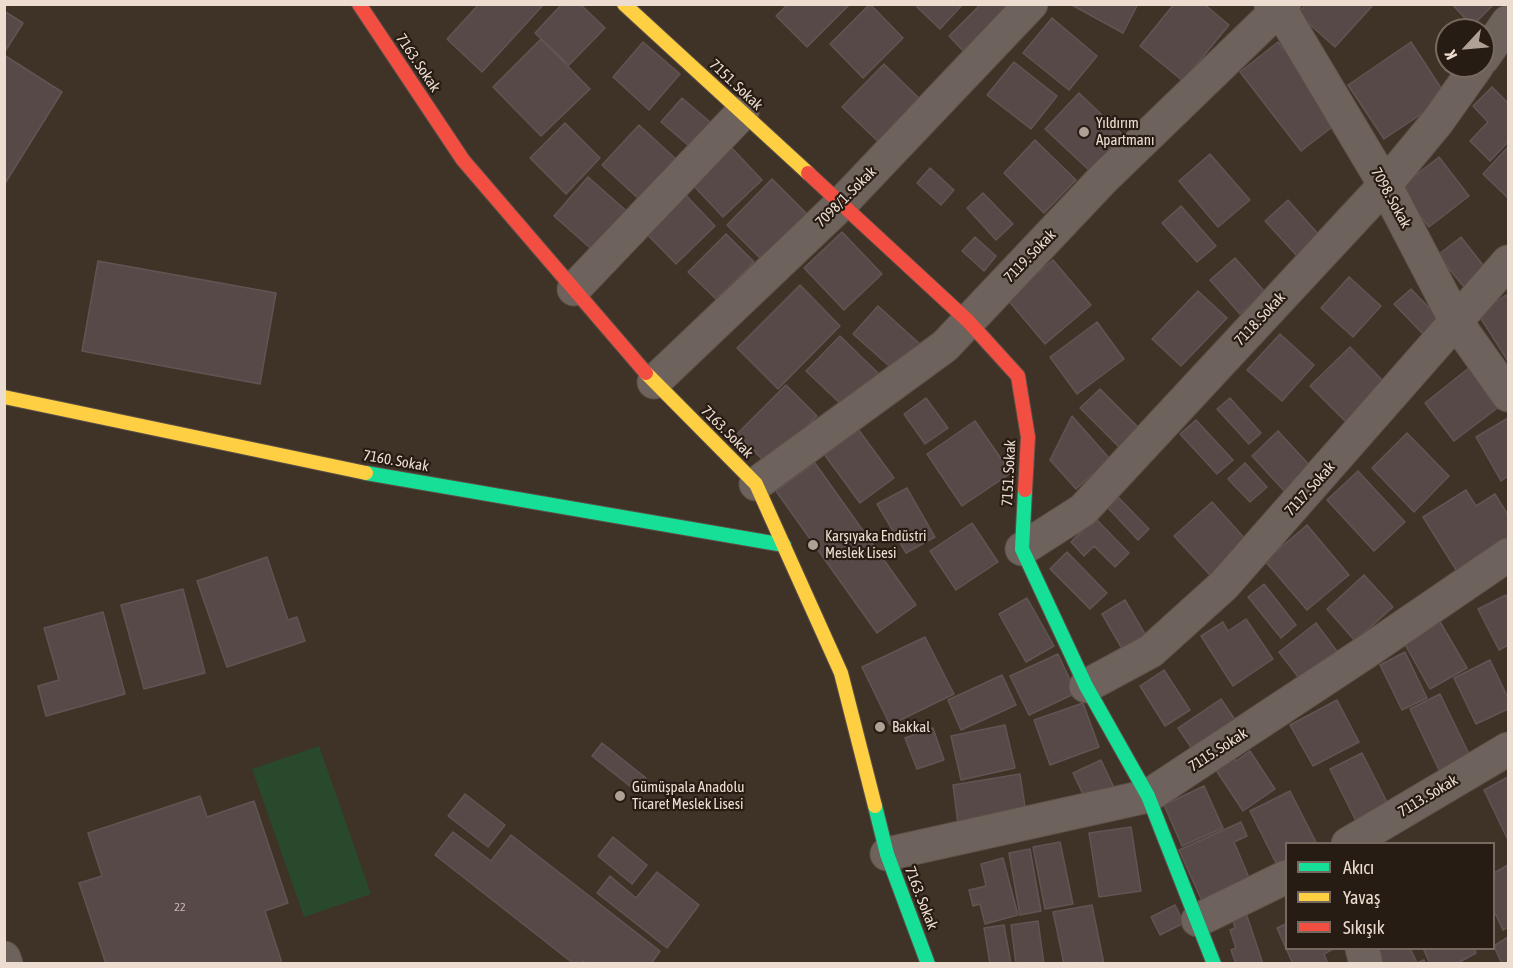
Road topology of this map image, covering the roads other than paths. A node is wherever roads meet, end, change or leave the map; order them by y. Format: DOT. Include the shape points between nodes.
graph roads {
  1 [pos="359,4"];
  2 [pos="624,4"];
  3 [pos="1031,4"];
  4 [pos="1279,6"];
  5 [pos="1509,22"];
  6 [pos="1495,41"];
  7 [pos="1468,78"];
  8 [pos="742,113"];
  9 [pos="1385,185"];
  10 [pos="841,204"];
  11 [pos="1509,262"];
  12 [pos="574,289"];
  13 [pos="968,321"];
  14 [pos="1456,323"];
  15 [pos="654,382"];
  16 [pos="1509,395"];
  17 [pos="4,397"];
  18 [pos="756,484"];
  19 [pos="784,545"];
  20 [pos="1022,549"];
  21 [pos="1509,555"];
  22 [pos="1086,686"];
  23 [pos="1509,749"];
  24 [pos="1148,796"];
  25 [pos="1350,842"];
  26 [pos="887,854"];
  27 [pos="1285,877"];
  28 [pos="1198,920"];
  29 [pos="4,958"];
  30 [pos="6,963"];
  31 [pos="928,963"];
  32 [pos="1214,963"];
  1 -- 12 [label="street, 7163. Sokak" via="463,160"];
  2 -- 8 [label="street, 7151. Sokak"];
  3 -- 10 [label="street, 7098/1. Sokak"];
  4 -- 9 [label="street, 7098. Sokak"];
  4 -- 13 [label="street, 7119. Sokak" via="1103,179"];
  5 -- 6 [label="street"];
  7 -- 9 [label="street, 7118. Sokak"];
  8 -- 10 [label="street, 7151. Sokak"];
  8 -- 12 [label="street"];
  9 -- 14 [label="street, 7098. Sokak"];
  9 -- 20 [label="street, 7118. Sokak" via="1083,510"];
  10 -- 13 [label="street, 7151. Sokak"];
  10 -- 15 [label="street, 7098/1. Sokak"];
  11 -- 14 [label="street, 7117. Sokak"];
  12 -- 15 [label="street, 7163. Sokak"];
  13 -- 18 [label="street, 7119. Sokak" via="945,346"];
  13 -- 20 [label="street, 7151. Sokak" via="1018,376 1028,437"];
  14 -- 16 [label="street, 7098. Sokak"];
  14 -- 22 [label="street, 7117. Sokak" via="1224,585 1151,651"];
  15 -- 18 [label="street, 7163. Sokak"];
  17 -- 19 [label="street, 7160. Sokak" via="353,471"];
  18 -- 19 [label="street, 7163. Sokak"];
  19 -- 26 [label="street, 7163. Sokak" via="841,673"];
  20 -- 22 [label="street, 7151. Sokak"];
  21 -- 24 [label="street, 7115. Sokak"];
  22 -- 24 [label="street, 7151. Sokak"];
  23 -- 25 [label="street, 7113. Sokak"];
  24 -- 26 [label="street, 7115. Sokak"];
  24 -- 28 [label="street, 7151. Sokak"];
  26 -- 31 [label="street, 7163. Sokak"];
  27 -- 28 [label="street"];
  28 -- 32 [label="street, 7151. Sokak"];
  29 -- 30 [label="street"];
}
